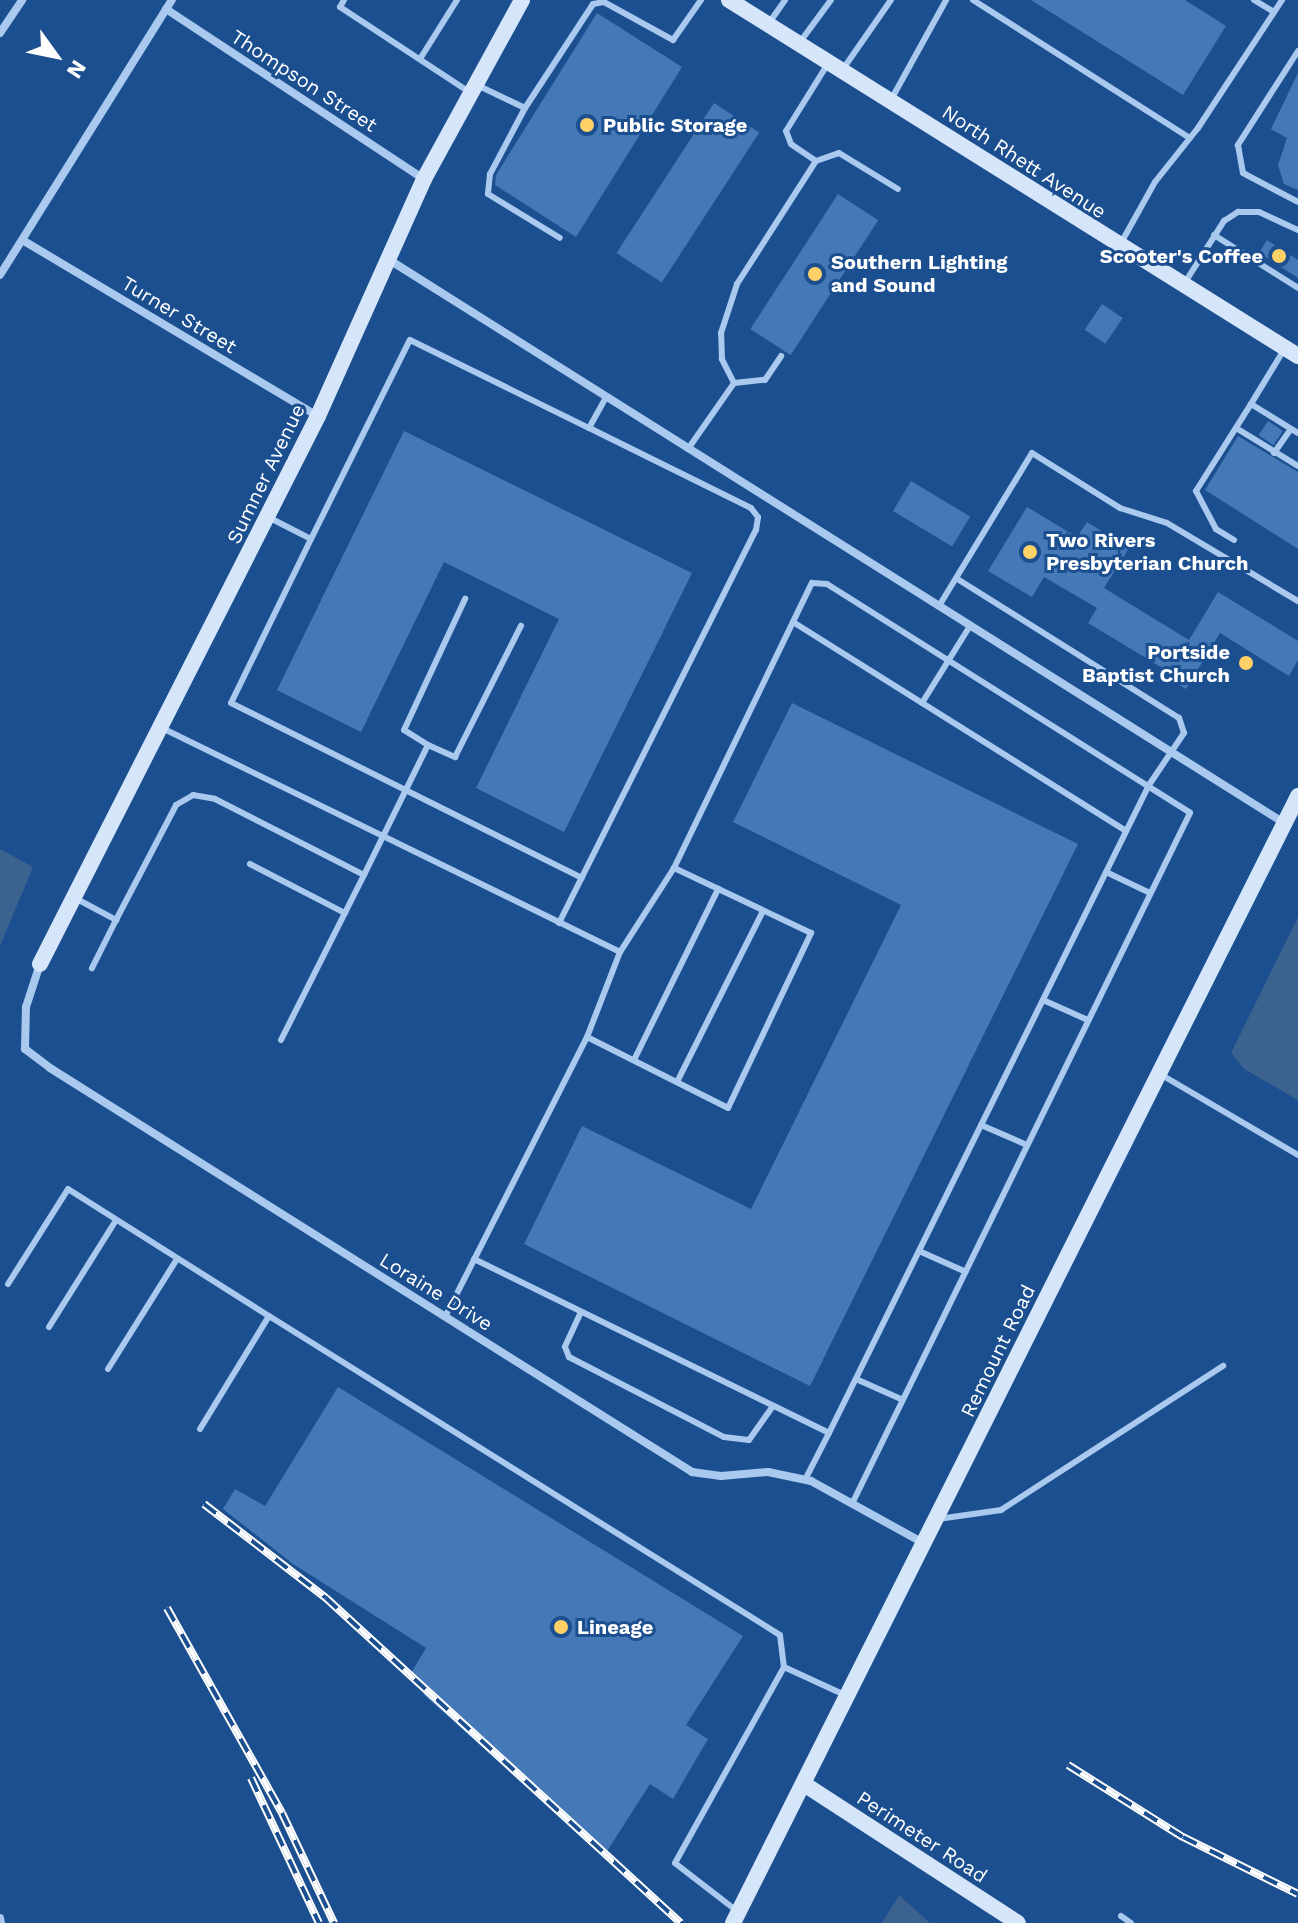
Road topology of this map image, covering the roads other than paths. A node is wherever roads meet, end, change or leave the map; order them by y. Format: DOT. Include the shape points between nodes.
graph roads {
  1 [pos="22,0"];
  2 [pos="172,0"];
  3 [pos="344,0"];
  4 [pos="457,0"];
  5 [pos="522,0"];
  6 [pos="701,0"];
  7 [pos="729,0"];
  8 [pos="785,0"];
  9 [pos="831,0"];
  10 [pos="880,0"];
  11 [pos="946,0"];
  12 [pos="973,0"];
  13 [pos="1254,0"];
  14 [pos="1282,0"];
  15 [pos="890,2"];
  16 [pos="166,9"];
  17 [pos="1274,12"];
  18 [pos="769,23"];
  19 [pos="0,33"];
  20 [pos="799,43"];
  21 [pos="1298,51"];
  22 [pos="420,59"];
  23 [pos="836,66"];
  24 [pos="476,91"];
  25 [pos="891,100"];
  26 [pos="525,108"];
  27 [pos="1190,138"];
  28 [pos="816,161"];
  29 [pos="424,179"];
  30 [pos="898,189"];
  31 [pos="1298,202"];
  32 [pos="1298,230"];
  33 [pos="1214,235"];
  34 [pos="560,238"];
  35 [pos="24,241"];
  36 [pos="1119,246"];
  37 [pos="391,261"];
  38 [pos="0,275"];
  39 [pos="1183,286"];
  40 [pos="1298,288"];
  41 [pos="1291,352"];
  42 [pos="781,356"];
  43 [pos="734,383"];
  44 [pos="606,397"];
  45 [pos="1251,404"];
  46 [pos="318,416"];
  47 [pos="589,428"];
  48 [pos="1236,428"];
  49 [pos="1295,431"];
  50 [pos="688,449"];
  51 [pos="1274,453"];
  52 [pos="1297,463"];
  53 [pos="268,517"];
  54 [pos="311,539"];
  55 [pos="1234,540"];
  56 [pos="956,578"];
  57 [pos="465,599"];
  58 [pos="1298,601"];
  59 [pos="939,606"];
  60 [pos="793,622"];
  61 [pos="521,626"];
  62 [pos="970,626"];
  63 [pos="949,660"];
  64 [pos="922,703"];
  65 [pos="162,728"];
  66 [pos="428,745"];
  67 [pos="1172,753"];
  68 [pos="1149,785"];
  69 [pos="404,791"];
  70 [pos="1298,796"];
  71 [pos="1285,823"];
  72 [pos="1126,831"];
  73 [pos="382,838"];
  74 [pos="250,864"];
  75 [pos="674,868"];
  76 [pos="1106,872"];
  77 [pos="364,875"];
  78 [pos="582,878"];
  79 [pos="718,889"];
  80 [pos="1150,893"];
  81 [pos="75,898"];
  82 [pos="763,911"];
  83 [pos="345,913"];
  84 [pos="116,920"];
  85 [pos="559,923"];
  86 [pos="620,952"];
  87 [pos="40,964"];
  88 [pos="92,968"];
  89 [pos="1043,1000"];
  90 [pos="1088,1020"];
  91 [pos="587,1037"];
  92 [pos="281,1040"];
  93 [pos="634,1060"];
  94 [pos="1159,1073"];
  95 [pos="677,1082"];
  96 [pos="981,1125"];
  97 [pos="1027,1145"];
  98 [pos="1298,1155"];
  99 [pos="116,1220"];
  100 [pos="919,1251"];
  101 [pos="177,1259"];
  102 [pos="474,1259"];
  103 [pos="966,1272"];
  104 [pos="8,1284"];
  105 [pos="581,1312"];
  106 [pos="269,1316"];
  107 [pos="445,1317"];
  108 [pos="49,1327"];
  109 [pos="1223,1366"];
  110 [pos="108,1369"];
  111 [pos="856,1379"];
  112 [pos="903,1400"];
  113 [pos="773,1406"];
  114 [pos="200,1429"];
  115 [pos="829,1433"];
  116 [pos="805,1480"];
  117 [pos="852,1504"];
  118 [pos="938,1519"];
  119 [pos="926,1544"];
  120 [pos="784,1667"];
  121 [pos="848,1697"];
  122 [pos="804,1784"];
  123 [pos="1121,1916"];
  124 [pos="736,1918"];
  125 [pos="1018,1923"];
  126 [pos="1131,1923"];
  1 -- 19 [label="street"];
  2 -- 16 [label="street"];
  3 -- 22 [label="lane" via="340,7"];
  4 -- 22 [label="lane"];
  5 -- 24 [label="main road, Sumner Avenue"];
  6 -- 26 [label="lane" via="673,40 604,2 593,4"];
  7 -- 18 [label="main road, North Rhett Avenue"];
  8 -- 18 [label="lane"];
  9 -- 20 [label="lane"];
  10 -- 15 [label="lane"];
  11 -- 25 [label="lane" via="922,52"];
  12 -- 27 [label="lane"];
  13 -- 17 [label="lane"];
  14 -- 17 [label="lane"];
  15 -- 23 [label="lane"];
  16 -- 29 [label="street, Thompson Street"];
  16 -- 35 [label="street"];
  17 -- 27 [label="lane"];
  18 -- 20 [label="main road, North Rhett Avenue"];
  20 -- 23 [label="main road, North Rhett Avenue"];
  21 -- 31 [label="lane" via="1238,145 1243,173"];
  22 -- 24 [label="lane"];
  23 -- 25 [label="main road, North Rhett Avenue"];
  23 -- 28 [label="lane" via="786,131 791,144"];
  24 -- 26 [label="lane"];
  24 -- 29 [label="main road, Sumner Avenue"];
  25 -- 36 [label="main road, North Rhett Avenue"];
  26 -- 34 [label="lane" via="490,174 488,194"];
  27 -- 36 [label="lane" via="1155,182"];
  28 -- 30 [label="lane" via="839,153"];
  28 -- 43 [label="lane" via="726,309 722,359"];
  29 -- 37 [label="main road, Sumner Avenue"];
  32 -- 33 [label="lane" via="1247,210 1224,221"];
  33 -- 39 [label="lane"];
  33 -- 40 [label="lane"];
  35 -- 38 [label="street"];
  35 -- 46 [label="street, Turner Street"];
  36 -- 39 [label="main road, North Rhett Avenue"];
  37 -- 44 [label="street"];
  37 -- 46 [label="main road, Sumner Avenue"];
  39 -- 41 [label="main road, North Rhett Avenue"];
  41 -- 45 [label="lane"];
  42 -- 43 [label="lane" via="765,380"];
  43 -- 50 [label="lane"];
  44 -- 47 [label="lane"];
  44 -- 50 [label="street"];
  45 -- 48 [label="lane"];
  45 -- 49 [label="lane"];
  46 -- 53 [label="main road, Sumner Avenue"];
  47 -- 54 [label="lane" via="410,340"];
  47 -- 78 [label="lane" via="751,508 758,517"];
  48 -- 51 [label="lane"];
  48 -- 55 [label="lane" via="1196,491 1216,529"];
  49 -- 51 [label="lane"];
  50 -- 59 [label="street"];
  51 -- 52 [label="lane"];
  53 -- 54 [label="lane"];
  53 -- 65 [label="main road, Sumner Avenue"];
  54 -- 69 [label="lane" via="231,703"];
  56 -- 58 [label="lane" via="1032,453 1120,508 1167,523"];
  56 -- 59 [label="lane"];
  56 -- 67 [label="lane" via="1179,718 1184,733"];
  57 -- 66 [label="lane" via="404,730"];
  59 -- 62 [label="street"];
  60 -- 63 [label="lane" via="812,583 827,584"];
  60 -- 64 [label="lane"];
  60 -- 75 [label="lane"];
  61 -- 66 [label="lane" via="455,757"];
  62 -- 63 [label="lane"];
  62 -- 67 [label="street"];
  63 -- 64 [label="lane"];
  63 -- 68 [label="lane"];
  64 -- 72 [label="lane"];
  65 -- 73 [label="lane"];
  65 -- 81 [label="main road, Sumner Avenue"];
  66 -- 69 [label="lane"];
  67 -- 68 [label="lane"];
  67 -- 71 [label="street"];
  68 -- 72 [label="lane"];
  68 -- 80 [label="lane" via="1190,813"];
  69 -- 73 [label="lane"];
  69 -- 78 [label="lane"];
  70 -- 71 [label="main road, Remount Road"];
  71 -- 94 [label="main road, Remount Road"];
  72 -- 76 [label="lane"];
  73 -- 77 [label="lane"];
  73 -- 85 [label="lane"];
  74 -- 83 [label="lane"];
  75 -- 79 [label="lane"];
  75 -- 86 [label="lane"];
  76 -- 80 [label="lane"];
  76 -- 89 [label="lane"];
  77 -- 83 [label="lane"];
  77 -- 84 [label="lane" via="215,799 193,795 176,805"];
  78 -- 85 [label="lane"];
  79 -- 82 [label="lane"];
  79 -- 93 [label="lane"];
  80 -- 90 [label="lane"];
  81 -- 84 [label="lane"];
  81 -- 87 [label="main road, Sumner Avenue"];
  82 -- 95 [label="lane"];
  82 -- 95 [label="lane" via="811,933 728,1108"];
  83 -- 92 [label="lane"];
  84 -- 88 [label="lane"];
  85 -- 86 [label="lane"];
  86 -- 91 [label="lane"];
  87 -- 107 [label="street, Loraine Drive" via="26,1007 25,1049"];
  89 -- 90 [label="lane"];
  89 -- 96 [label="lane"];
  90 -- 97 [label="lane"];
  91 -- 93 [label="lane"];
  91 -- 102 [label="lane"];
  93 -- 95 [label="lane"];
  94 -- 98 [label="lane"];
  94 -- 118 [label="main road, Remount Road"];
  96 -- 97 [label="lane"];
  96 -- 100 [label="lane"];
  97 -- 103 [label="lane"];
  99 -- 101 [label="lane"];
  99 -- 104 [label="lane" via="68,1189"];
  99 -- 108 [label="lane"];
  100 -- 103 [label="lane"];
  100 -- 111 [label="lane"];
  101 -- 106 [label="lane"];
  101 -- 110 [label="lane"];
  102 -- 105 [label="lane"];
  102 -- 107 [label="lane"];
  103 -- 112 [label="lane"];
  105 -- 113 [label="lane"];
  105 -- 113 [label="lane" via="565,1347 569,1357 724,1437 749,1440"];
  106 -- 114 [label="lane"];
  106 -- 120 [label="lane" via="780,1635"];
  107 -- 116 [label="street, Loraine Drive" via="692,1472 768,1472"];
  109 -- 118 [label="lane" via="1001,1510"];
  111 -- 112 [label="lane"];
  111 -- 115 [label="lane"];
  112 -- 117 [label="lane"];
  113 -- 115 [label="lane"];
  115 -- 116 [label="lane"];
  116 -- 117 [label="street, Loraine Drive"];
  117 -- 119 [label="street, Loraine Drive"];
  118 -- 119 [label="main road, Remount Road"];
  119 -- 121 [label="main road, Remount Road"];
  120 -- 121 [label="lane"];
  120 -- 124 [label="lane" via="675,1863"];
  121 -- 122 [label="main road, Remount Road"];
  122 -- 124 [label="main road, Remount Road"];
  122 -- 125 [label="main road, Perimeter Road"];
  123 -- 126 [label="lane"];
}
